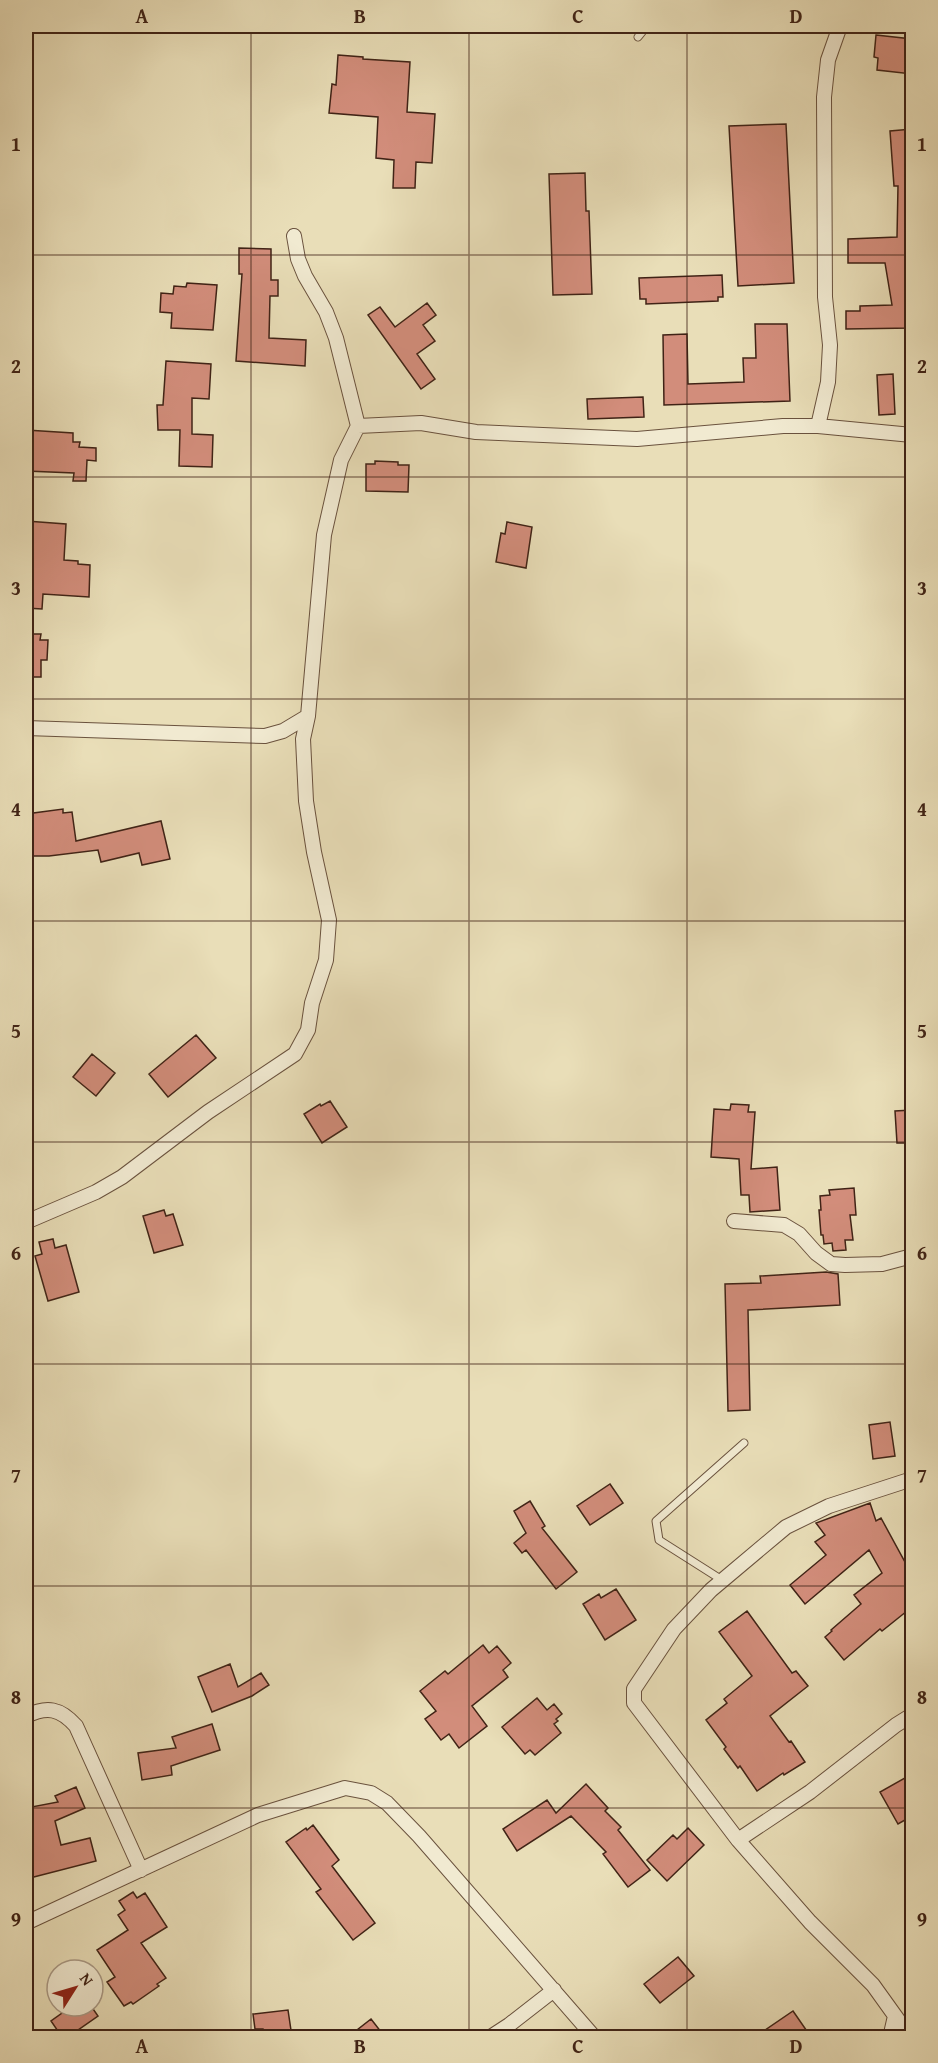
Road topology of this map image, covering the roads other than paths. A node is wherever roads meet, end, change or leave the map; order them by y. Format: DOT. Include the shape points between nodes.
graph roads {
  1 [pos="646,26"];
  2 [pos="840,26"];
  3 [pos="638,36"];
  4 [pos="294,236"];
  5 [pos="358,426"];
  6 [pos="818,426"];
  7 [pos="912,435"];
  8 [pos="308,716"];
  9 [pos="26,728"];
  10 [pos="734,1221"];
  11 [pos="26,1222"];
  12 [pos="912,1256"];
  13 [pos="744,1443"];
  14 [pos="912,1479"];
  15 [pos="722,1580"];
  16 [pos="912,1715"];
  17 [pos="26,1716"];
  18 [pos="738,1840"];
  19 [pos="141,1870"];
  20 [pos="26,1923"];
  21 [pos="554,1990"];
  22 [pos="895,2016"];
  23 [pos="489,2037"];
  24 [pos="595,2037"];
  25 [pos="890,2037"];
  26 [pos="911,2037"];
  1 -- 3 [label="lane"];
  2 -- 6 [label="street" via="828,60 824,98 825,297 830,345 828,382"];
  4 -- 5 [label="street" via="298,259 336,338"];
  5 -- 6 [label="street" via="421,423 476,432 637,439"];
  5 -- 8 [label="street" via="341,460 324,535"];
  6 -- 7 [label="street"];
  8 -- 9 [label="street" via="283,731 265,736"];
  8 -- 11 [label="street" via="303,739 306,801 328,920 326,960 308,1030 295,1054 208,1112 122,1177"];
  10 -- 12 [label="street" via="784,1225 831,1264 882,1264"];
  13 -- 15 [label="lane" via="656,1521 659,1540"];
  14 -- 15 [label="street" via="829,1506 786,1527"];
  15 -- 18 [label="street" via="674,1629 634,1689 634,1703"];
  16 -- 18 [label="street" via="810,1792"];
  17 -- 19 [label="street" via="39,1710 53,1710 76,1726"];
  18 -- 22 [label="street" via="810,1922 873,1985"];
  19 -- 20 [label="street"];
  19 -- 21 [label="street" via="258,1815 345,1788 371,1793 387,1803 419,1836"];
  21 -- 23 [label="street"];
  21 -- 24 [label="street"];
  22 -- 25 [label="street"];
  22 -- 26 [label="street"];
}
